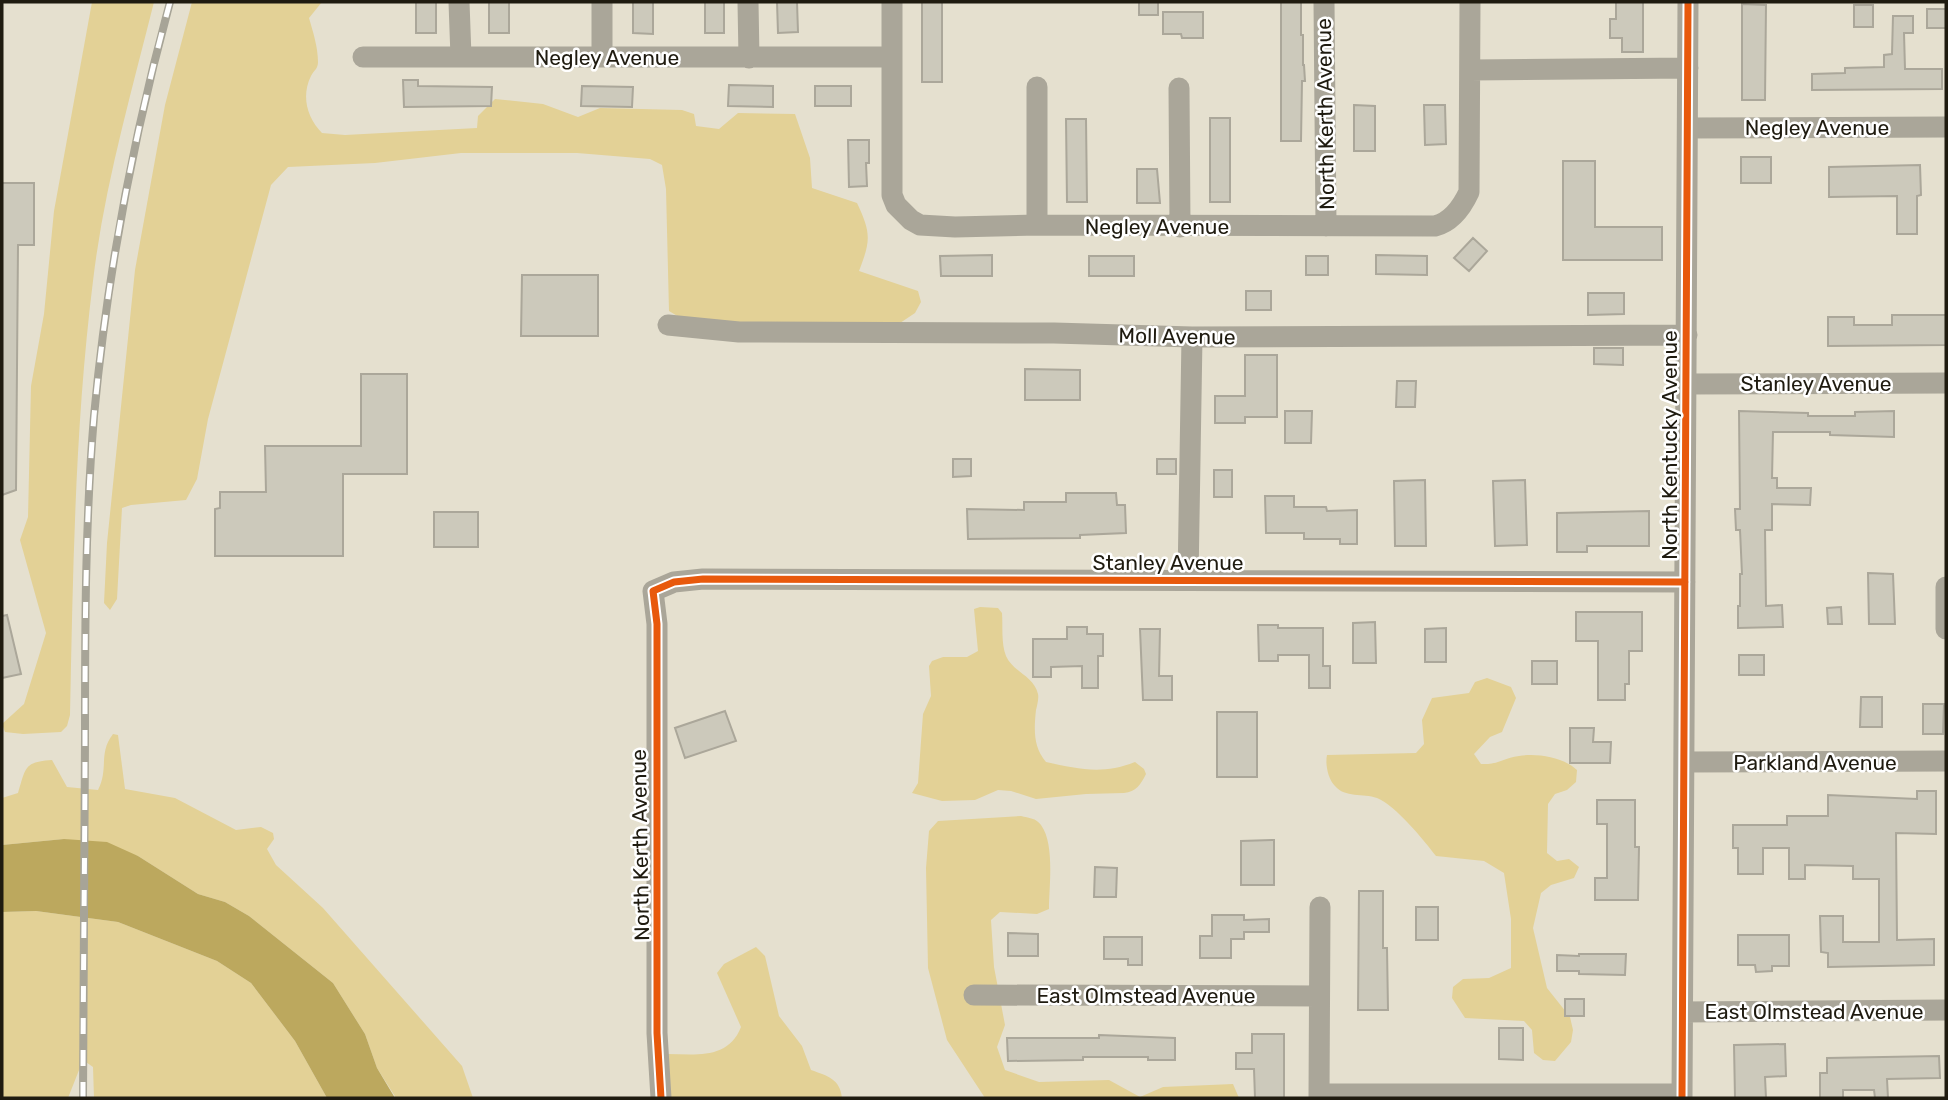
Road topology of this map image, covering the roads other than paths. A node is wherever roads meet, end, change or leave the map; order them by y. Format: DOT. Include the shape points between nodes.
graph roads {
  1 [pos="460,2"];
  2 [pos="602,2"];
  3 [pos="748,2"];
  4 [pos="892,2"];
  5 [pos="1324,2"];
  6 [pos="1470,2"];
  7 [pos="1688,2"];
  8 [pos="363,57"];
  9 [pos="461,57"];
  10 [pos="603,57"];
  11 [pos="892,57"];
  12 [pos="749,58"];
  13 [pos="1688,68"];
  14 [pos="1470,70"];
  15 [pos="1037,87"];
  16 [pos="1179,88"];
  17 [pos="1946,127"];
  18 [pos="1688,128"];
  19 [pos="1037,225"];
  20 [pos="1180,226"];
  21 [pos="1326,226"];
  22 [pos="668,325"];
  23 [pos="1687,335"];
  24 [pos="1192,337"];
  25 [pos="1946,383"];
  26 [pos="1686,384"];
  27 [pos="1188,580"];
  28 [pos="1685,582"];
  29 [pos="1946,587"];
  30 [pos="653,591"];
  31 [pos="1946,629"];
  32 [pos="1946,761"];
  33 [pos="1684,762"];
  34 [pos="1320,907"];
  35 [pos="974,995"];
  36 [pos="1319,996"];
  37 [pos="1946,1010"];
  38 [pos="1683,1012"];
  39 [pos="1319,1096"];
  40 [pos="1682,1096"];
  41 [pos="662,1098"];
  1 -- 9 [label="street"];
  2 -- 10 [label="street"];
  3 -- 12 [label="street"];
  4 -- 11 [label="street"];
  5 -- 21 [label="street, North Kerth Avenue"];
  6 -- 14 [label="street"];
  7 -- 13 [label="street, North Kentucky Avenue"];
  8 -- 9 [label="street, Negley Avenue"];
  9 -- 10 [label="street, Negley Avenue"];
  10 -- 12 [label="street, Negley Avenue"];
  11 -- 12 [label="street, Negley Avenue"];
  11 -- 19 [label="street, Negley Avenue" via="892,195 896,205 920,225"];
  13 -- 14 [label="street"];
  13 -- 18 [label="street, North Kentucky Avenue"];
  14 -- 21 [label="street, Negley Avenue" via="1469,192 1457,212 1435,226"];
  15 -- 19 [label="street"];
  16 -- 20 [label="street"];
  17 -- 18 [label="street, Negley Avenue"];
  18 -- 23 [label="street, North Kentucky Avenue"];
  19 -- 20 [label="street, Negley Avenue"];
  20 -- 21 [label="street, Negley Avenue"];
  22 -- 24 [label="street, Moll Avenue" via="739,332"];
  23 -- 24 [label="street, Moll Avenue"];
  23 -- 26 [label="street, North Kentucky Avenue"];
  24 -- 27 [label="street"];
  25 -- 26 [label="street, Stanley Avenue"];
  26 -- 28 [label="street, North Kentucky Avenue"];
  27 -- 28 [label="street, Stanley Avenue"];
  27 -- 30 [label="street, Stanley Avenue" via="703,579 674,582"];
  28 -- 33 [label="street, North Kentucky Avenue"];
  29 -- 31 [label="street"];
  30 -- 41 [label="street, North Kerth Avenue"];
  32 -- 33 [label="street, Parkland Avenue"];
  33 -- 38 [label="street, North Kentucky Avenue"];
  34 -- 36 [label="street"];
  35 -- 36 [label="street, East Olmstead Avenue"];
  36 -- 39 [label="street"];
  37 -- 38 [label="street, East Olmstead Avenue"];
  38 -- 40 [label="street, North Kentucky Avenue"];
  39 -- 40 [label="street"];
}
